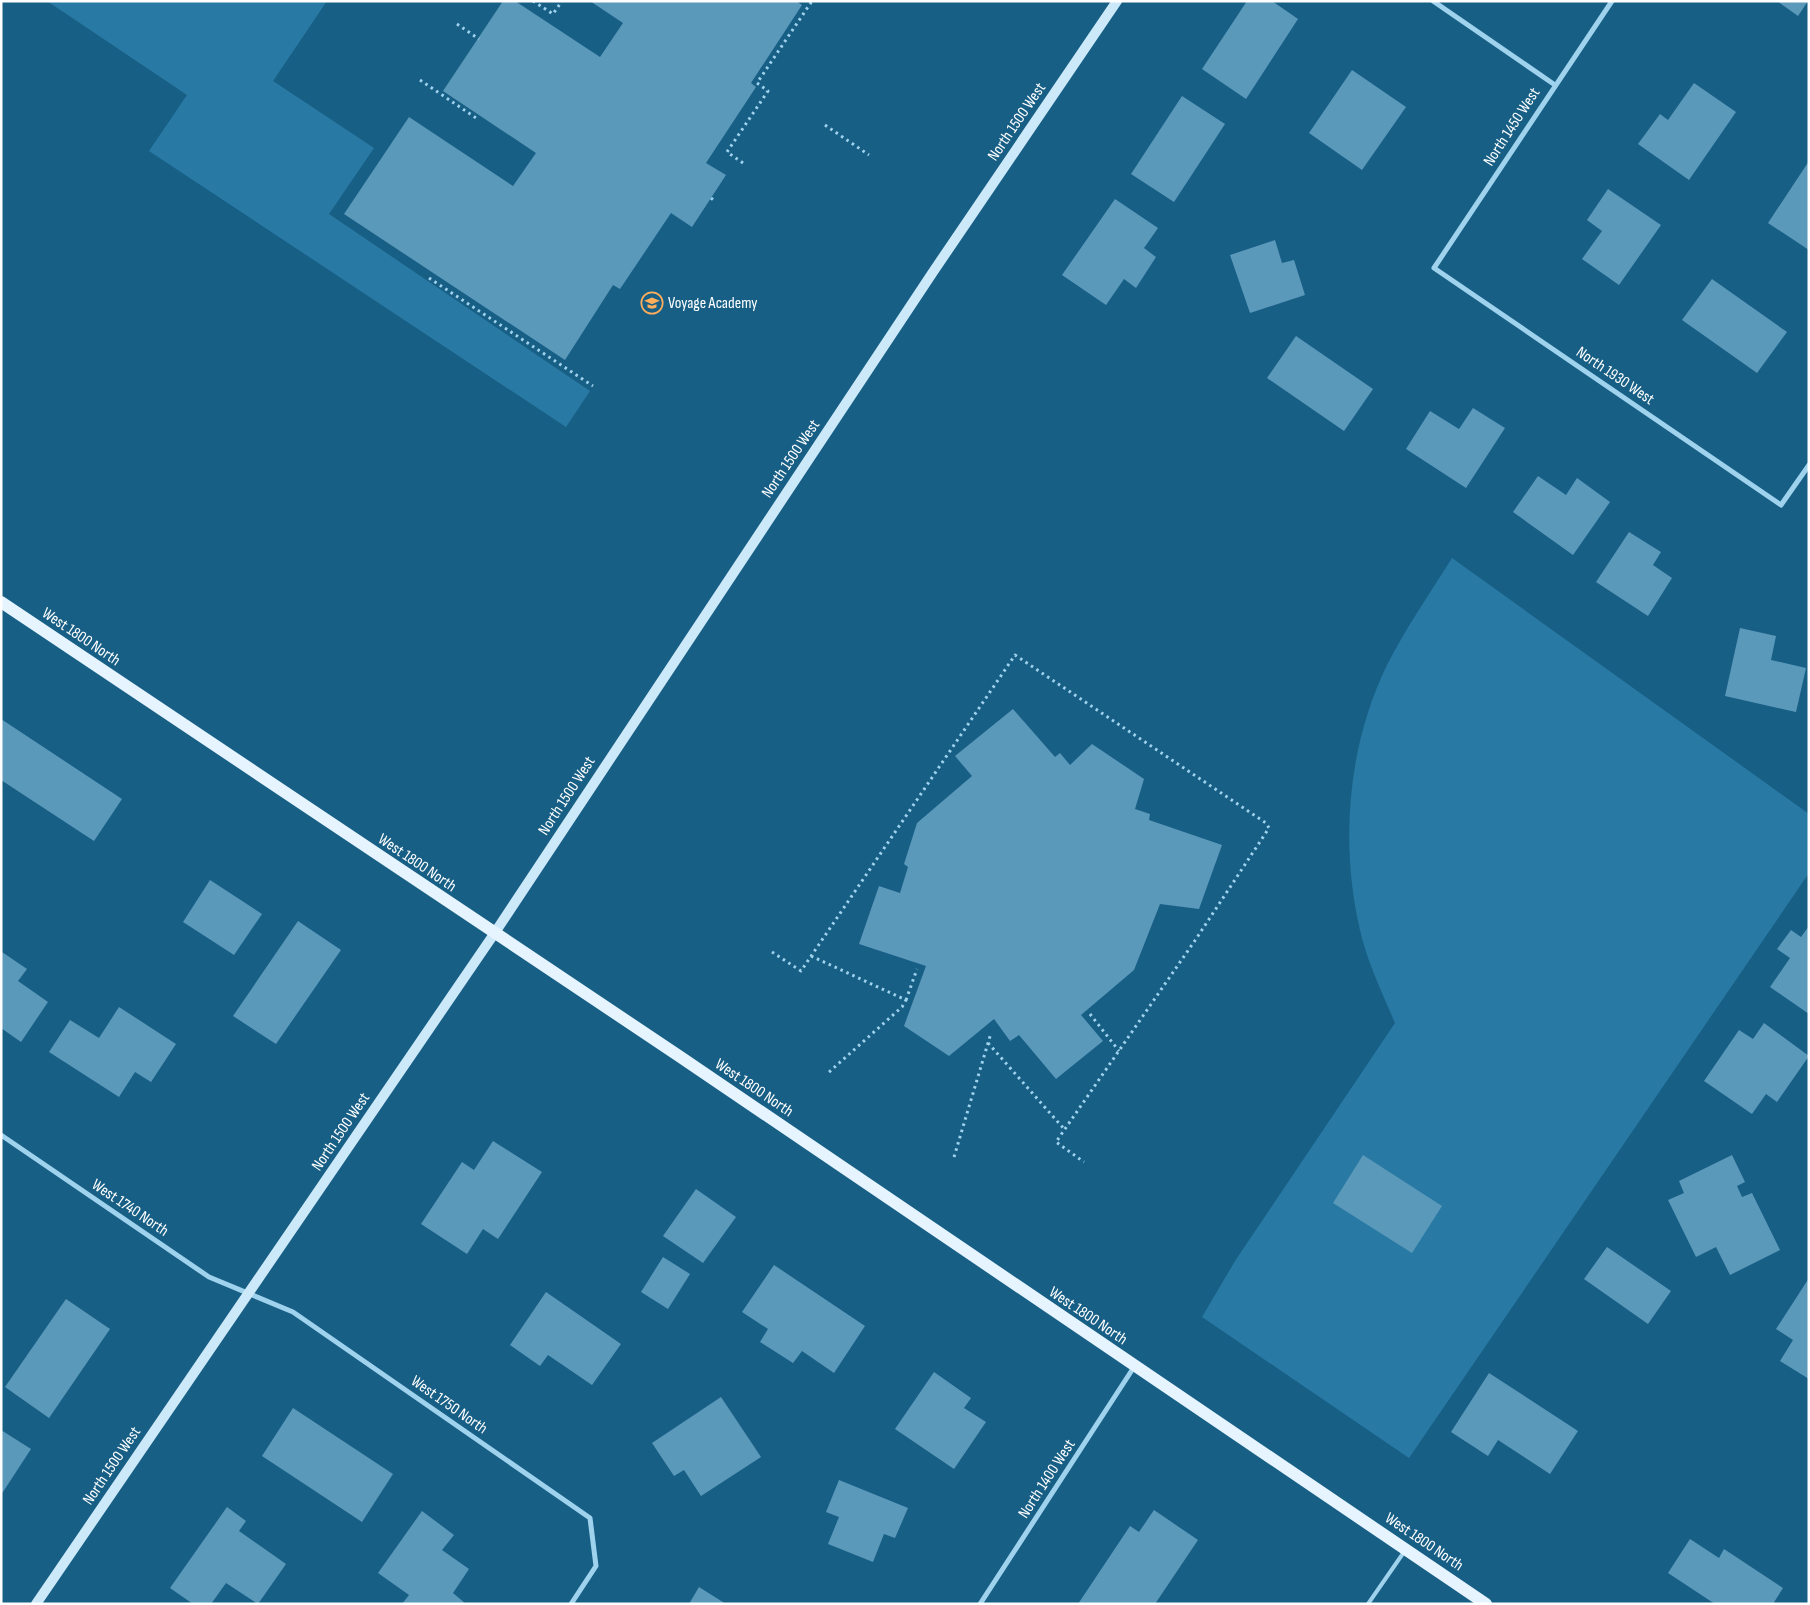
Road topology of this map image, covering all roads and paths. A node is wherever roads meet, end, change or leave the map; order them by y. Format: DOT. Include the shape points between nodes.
graph roads {
  1 [pos="533,1"];
  2 [pos="562,1"];
  3 [pos="812,1"];
  4 [pos="1118,1"];
  5 [pos="1433,1"];
  6 [pos="1612,1"];
  7 [pos="457,24"];
  8 [pos="478,38"];
  9 [pos="420,80"];
  10 [pos="1555,85"];
  11 [pos="479,120"];
  12 [pos="825,125"];
  13 [pos="869,155"];
  14 [pos="743,163"];
  15 [pos="711,198"];
  16 [pos="716,202"];
  17 [pos="1434,268"];
  18 [pos="429,278"];
  19 [pos="593,386"];
  20 [pos="1809,465"];
  21 [pos="1,602"];
  22 [pos="494,934"];
  23 [pos="772,952"];
  24 [pos="811,956"];
  25 [pos="917,969"];
  26 [pos="906,1000"];
  27 [pos="1090,1014"];
  28 [pos="991,1033"];
  29 [pos="988,1043"];
  30 [pos="1119,1051"];
  31 [pos="828,1072"];
  32 [pos="1065,1130"];
  33 [pos="1,1135"];
  34 [pos="954,1157"];
  35 [pos="1084,1162"];
  36 [pos="249,1293"];
  37 [pos="1134,1367"];
  38 [pos="1405,1549"];
  39 [pos="36,1604"];
  40 [pos="571,1604"];
  41 [pos="980,1604"];
  42 [pos="1368,1604"];
  43 [pos="1486,1604"];
  1 -- 2 [label="path" via="553,14"];
  3 -- 14 [label="path" via="757,83 768,90 727,152"];
  4 -- 22 [label="street, North 1500 West" via="922,288"];
  5 -- 10 [label="street"];
  6 -- 10 [label="street, North 1450 West"];
  7 -- 8 [label="path"];
  9 -- 11 [label="path"];
  10 -- 17 [label="street, North 1450 West"];
  12 -- 13 [label="path"];
  15 -- 16 [label="path"];
  17 -- 20 [label="street, North 1930 West" via="1781,505"];
  18 -- 19 [label="path"];
  21 -- 22 [label="main road, West 1800 North"];
  22 -- 36 [label="street, North 1500 West"];
  22 -- 37 [label="main road, West 1800 North" via="679,1056"];
  23 -- 24 [label="path" via="800,971"];
  24 -- 26 [label="path"];
  24 -- 30 [label="path" via="1015,655 1258,817 1268,828"];
  25 -- 26 [label="path"];
  26 -- 31 [label="path"];
  27 -- 30 [label="path"];
  28 -- 29 [label="path"];
  29 -- 32 [label="path"];
  29 -- 34 [label="path"];
  30 -- 32 [label="path"];
  32 -- 35 [label="path" via="1056,1142"];
  33 -- 36 [label="street, West 1740 North" via="209,1277"];
  36 -- 39 [label="street, North 1500 West"];
  36 -- 40 [label="street, West 1750 North" via="293,1312 590,1518 596,1566"];
  37 -- 38 [label="main road, West 1800 North"];
  37 -- 41 [label="street, North 1400 West"];
  38 -- 42 [label="lane"];
  38 -- 43 [label="main road, West 1800 North"];
}
